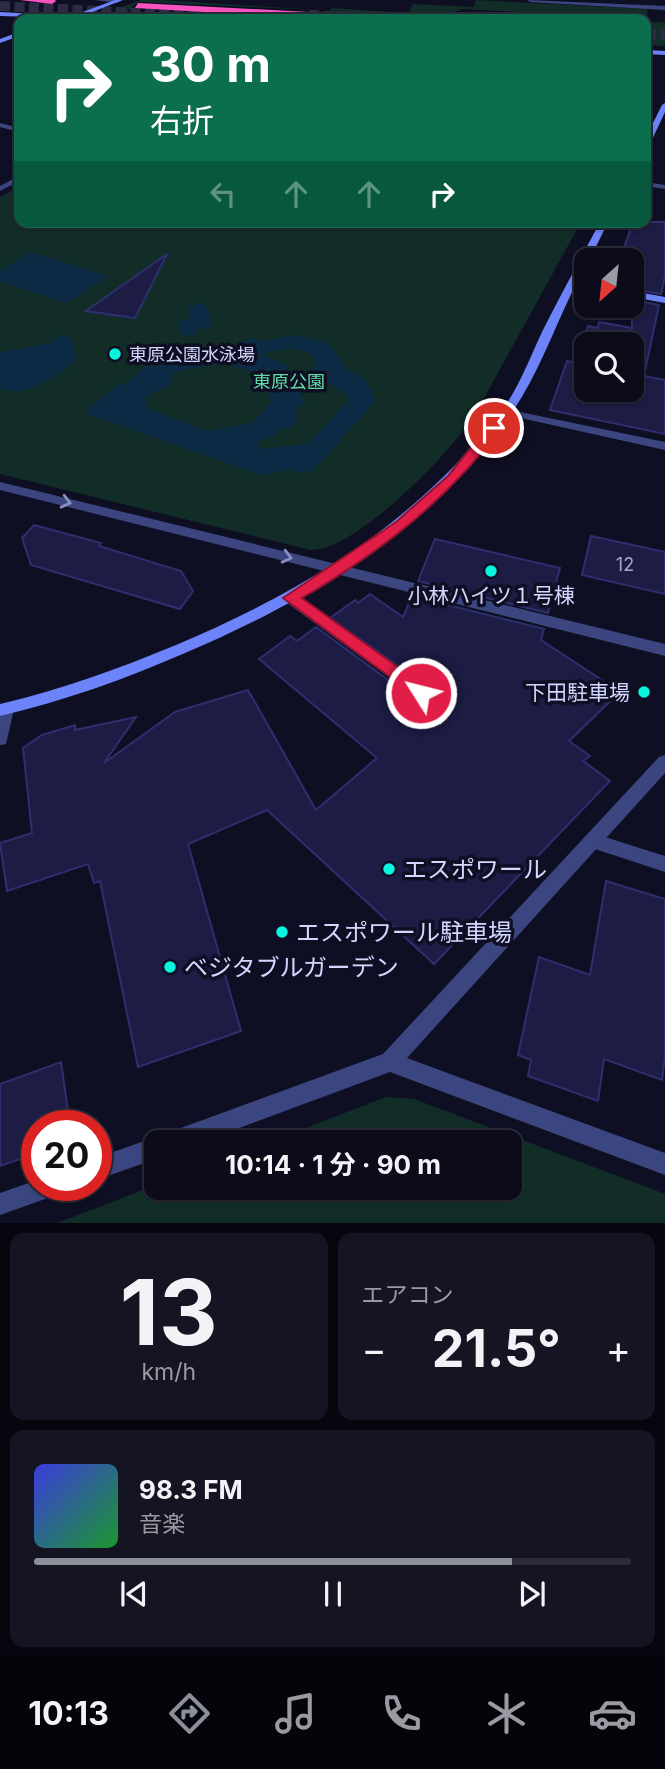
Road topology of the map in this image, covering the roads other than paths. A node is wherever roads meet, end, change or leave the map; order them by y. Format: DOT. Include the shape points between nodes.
graph roads {
  1 [pos="24,0"];
  2 [pos="98,0"];
  3 [pos="119,0"];
  4 [pos="530,0"];
  5 [pos="52,1"];
  6 [pos="138,6"];
  7 [pos="665,8"];
  8 [pos="80,14"];
  9 [pos="290,14"];
  10 [pos="664,107"];
  11 [pos="651,134"];
  12 [pos="601,228"];
  13 [pos="572,285"];
  14 [pos="644,297"];
  15 [pos="665,300"];
  16 [pos="506,412"];
  17 [pos="665,446"];
  18 [pos="0,486"];
  19 [pos="339,570"];
  20 [pos="291,598"];
  21 [pos="665,650"];
  22 [pos="421,693"];
  23 [pos="3,709"];
  24 [pos="0,738"];
  25 [pos="665,762"];
  26 [pos="592,841"];
  27 [pos="665,864"];
  28 [pos="390,1062"];
  29 [pos="205,1130"];
  30 [pos="144,1152"];
  31 [pos="112,1164"];
  32 [pos="665,1164"];
  33 [pos="21,1197"];
  34 [pos="0,1205"];
  1 -- 5 [label="highway"];
  2 -- 3 [label="street"];
  3 -- 8 [label="street"];
  4 -- 7 [label="street"];
  6 -- 9 [label="highway"];
  10 -- 11 [label="street"];
  12 -- 13 [label="street"];
  13 -- 16 [label="street"];
  14 -- 15 [label="street"];
  16 -- 17 [label="street"];
  16 -- 19 [label="street" via="438,494"];
  18 -- 19 [label="street, one-way"];
  19 -- 20 [label="street"];
  19 -- 21 [label="street"];
  20 -- 22 [label="street"];
  20 -- 23 [label="street" via="138,667"];
  23 -- 24 [label="street"];
  25 -- 26 [label="street"];
  26 -- 27 [label="street"];
  26 -- 28 [label="street"];
  28 -- 29 [label="street"];
  28 -- 32 [label="street"];
  30 -- 31 [label="street"];
  33 -- 34 [label="street"];
}
